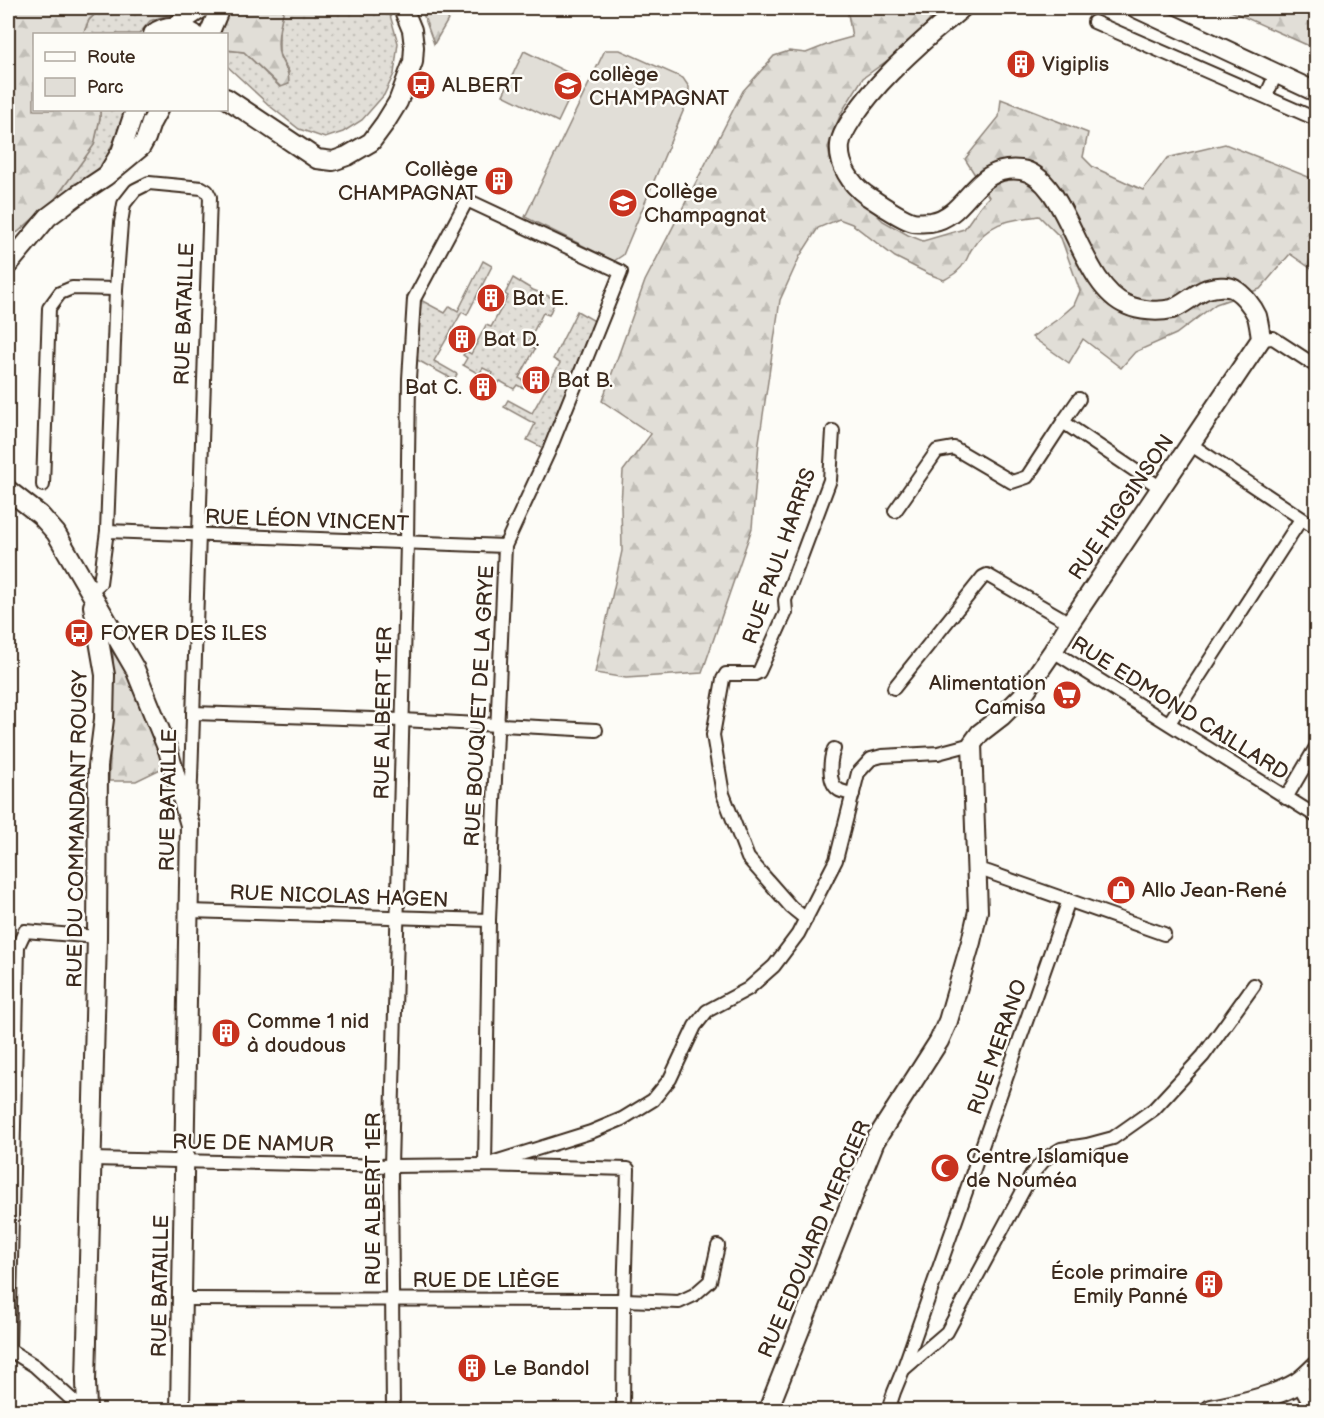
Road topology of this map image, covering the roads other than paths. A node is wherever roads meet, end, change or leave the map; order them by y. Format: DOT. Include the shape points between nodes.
graph roads {
  1 [pos="202,8"];
  2 [pos="220,8"];
  3 [pos="403,8"];
  4 [pos="1136,8"];
  5 [pos="962,10"];
  6 [pos="1094,22"];
  7 [pos="176,26"];
  8 [pos="154,33"];
  9 [pos="192,33"];
  10 [pos="209,33"];
  11 [pos="1276,74"];
  12 [pos="228,85"];
  13 [pos="1317,92"];
  14 [pos="1266,96"];
  15 [pos="228,99"];
  16 [pos="135,111"];
  17 [pos="157,111"];
  18 [pos="1317,119"];
  19 [pos="283,136"];
  20 [pos="106,176"];
  21 [pos="15,250"];
  22 [pos="8,265"];
  23 [pos="621,272"];
  24 [pos="116,289"];
  25 [pos="1261,339"];
  26 [pos="1317,366"];
  27 [pos="1079,399"];
  28 [pos="1063,422"];
  29 [pos="833,431"];
  30 [pos="1190,444"];
  31 [pos="43,485"];
  32 [pos="1161,488"];
  33 [pos="8,490"];
  34 [pos="895,511"];
  35 [pos="1301,519"];
  36 [pos="1317,528"];
  37 [pos="106,531"];
  38 [pos="200,536"];
  39 [pos="407,543"];
  40 [pos="505,546"];
  41 [pos="90,592"];
  42 [pos="1070,623"];
  43 [pos="1053,651"];
  44 [pos="894,688"];
  45 [pos="193,713"];
  46 [pos="402,720"];
  47 [pos="1169,723"];
  48 [pos="497,725"];
  49 [pos="596,729"];
  50 [pos="972,744"];
  51 [pos="1317,747"];
  52 [pos="834,749"];
  53 [pos="853,794"];
  54 [pos="1286,798"];
  55 [pos="1317,816"];
  56 [pos="190,825"];
  57 [pos="976,869"];
  58 [pos="1069,900"];
  59 [pos="189,911"];
  60 [pos="398,918"];
  61 [pos="806,919"];
  62 [pos="489,920"];
  63 [pos="1164,934"];
  64 [pos="97,937"];
  65 [pos="1254,985"];
  66 [pos="92,1159"];
  67 [pos="184,1161"];
  68 [pos="485,1165"];
  69 [pos="391,1166"];
  70 [pos="718,1246"];
  71 [pos="182,1299"];
  72 [pos="393,1300"];
  73 [pos="624,1300"];
  74 [pos="8,1349"];
  75 [pos="1317,1367"];
  76 [pos="903,1370"];
  77 [pos="1298,1383"];
  78 [pos="85,1410"];
  79 [pos="180,1410"];
  80 [pos="393,1410"];
  81 [pos="623,1410"];
  82 [pos="768,1410"];
  83 [pos="888,1410"];
  84 [pos="1211,1410"];
  85 [pos="1313,1410"];
  1 -- 7 [label="street"];
  2 -- 10 [label="street"];
  3 -- 19 [label="street" via="412,30 413,62 398,102 371,142 333,161 317,159"];
  4 -- 11 [label="street"];
  5 -- 25 [label="street" via="913,50 867,96 846,128 840,145 842,164 850,181 864,194 912,222 932,222 950,215 979,183 997,172 1025,171 1040,178 1057,199 1082,251 1115,298 1127,306 1155,311 1174,308 1207,289 1233,288 1256,314"];
  6 -- 14 [label="street"];
  7 -- 8 [label="street"];
  7 -- 9 [label="street"];
  11 -- 13 [label="street"];
  11 -- 14 [label="street"];
  12 -- 19 [label="street"];
  14 -- 18 [label="street"];
  15 -- 19 [label="street"];
  16 -- 20 [label="street" via="120,152"];
  17 -- 20 [label="street" via="141,147"];
  20 -- 21 [label="street" via="48,217"];
  21 -- 22 [label="street"];
  23 -- 39 [label="street, RUE ALBERT 1ER" via="467,200 414,299"];
  23 -- 40 [label="street, RUE BOUQUET DE LA GRYE" via="549,452"];
  24 -- 31 [label="street" via="72,288 60,293 49,308"];
  24 -- 37 [label="street"];
  24 -- 38 [label="street, RUE BATAILLE" via="120,223 124,204 135,190 149,183 207,191 210,196"];
  25 -- 26 [label="street" via="1273,338"];
  25 -- 30 [label="street, RUE HIGGINSON"];
  27 -- 28 [label="street"];
  28 -- 32 [label="street"];
  28 -- 34 [label="street" via="1027,477 1012,482 954,448 938,451"];
  29 -- 61 [label="street, RUE PAUL HARRIS" via="830,480 785,600 786,612 759,672 726,675 723,679 713,735 723,794 748,858"];
  30 -- 32 [label="street, RUE HIGGINSON"];
  30 -- 35 [label="street"];
  32 -- 42 [label="street, RUE HIGGINSON"];
  33 -- 41 [label="street" via="56,533"];
  35 -- 36 [label="street"];
  35 -- 47 [label="street"];
  37 -- 38 [label="street, RUE LÉON VINCENT"];
  37 -- 41 [label="street" via="100,583"];
  38 -- 39 [label="street, RUE LÉON VINCENT"];
  38 -- 45 [label="street, RUE BATAILLE"];
  39 -- 40 [label="street, RUE LÉON VINCENT"];
  39 -- 46 [label="street, RUE ALBERT 1ER"];
  40 -- 48 [label="street, RUE BOUQUET DE LA GRYE"];
  41 -- 56 [label="street" via="135,669 168,750"];
  41 -- 64 [label="street, RUE DU COMMANDANT ROUGY" via="105,675 98,766"];
  42 -- 43 [label="street, RUE HIGGINSON"];
  42 -- 44 [label="street" via="987,575"];
  43 -- 47 [label="street, RUE EDMOND CAILLARD"];
  43 -- 50 [label="street, RUE HIGGINSON" via="1022,696"];
  45 -- 46 [label="street"];
  45 -- 56 [label="street, RUE BATAILLE"];
  46 -- 48 [label="street"];
  46 -- 60 [label="street, RUE ALBERT 1ER"];
  47 -- 54 [label="street, RUE EDMOND CAILLARD"];
  48 -- 49 [label="street"];
  48 -- 62 [label="street, RUE BOUQUET DE LA GRYE"];
  50 -- 53 [label="street" via="938,753 871,759 858,773"];
  50 -- 57 [label="street, RUE EDOUARD MERCIER"];
  51 -- 54 [label="street"];
  52 -- 53 [label="street" via="833,784"];
  53 -- 61 [label="street" via="836,860"];
  54 -- 55 [label="street, RUE EDMOND CAILLARD"];
  56 -- 59 [label="street, RUE BATAILLE"];
  57 -- 58 [label="street"];
  57 -- 82 [label="street, RUE EDOUARD MERCIER" via="978,911 948,1022 875,1141"];
  58 -- 63 [label="street"];
  58 -- 76 [label="street, RUE MERANO"];
  59 -- 60 [label="street, RUE NICOLAS HAGEN"];
  59 -- 67 [label="street, RUE BATAILLE"];
  60 -- 62 [label="street, RUE NICOLAS HAGEN"];
  60 -- 69 [label="street, RUE ALBERT 1ER"];
  61 -- 68 [label="street" via="774,966 748,989 707,1011 694,1026 670,1079 653,1100 591,1132"];
  62 -- 68 [label="street, RUE BOUQUET DE LA GRYE"];
  64 -- 66 [label="street, RUE DU COMMANDANT ROUGY"];
  64 -- 74 [label="street" via="25,931 18,946"];
  65 -- 76 [label="street" via="1203,1056 1154,1109 1113,1138 1061,1149 1046,1158 1032,1174 946,1332"];
  66 -- 67 [label="street, RUE DE NAMUR"];
  66 -- 78 [label="street, RUE DU COMMANDANT ROUGY"];
  67 -- 69 [label="street, RUE DE NAMUR"];
  67 -- 71 [label="street, RUE BATAILLE"];
  68 -- 69 [label="street, RUE DE NAMUR"];
  68 -- 73 [label="street, RUE DE NAMUR" via="628,1170"];
  69 -- 72 [label="street, RUE ALBERT 1ER"];
  70 -- 73 [label="street, RUE DE LIÈGE" via="710,1281 694,1295 679,1302"];
  71 -- 72 [label="street, RUE DE LIÈGE"];
  71 -- 79 [label="street, RUE BATAILLE"];
  72 -- 73 [label="street, RUE DE LIÈGE"];
  72 -- 80 [label="street, RUE ALBERT 1ER"];
  73 -- 81 [label="street"];
  74 -- 78 [label="street" via="35,1366"];
  75 -- 77 [label="main road"];
  76 -- 83 [label="street, RUE MERANO"];
  77 -- 84 [label="main road" via="1270,1395"];
  77 -- 85 [label="street"];
}
